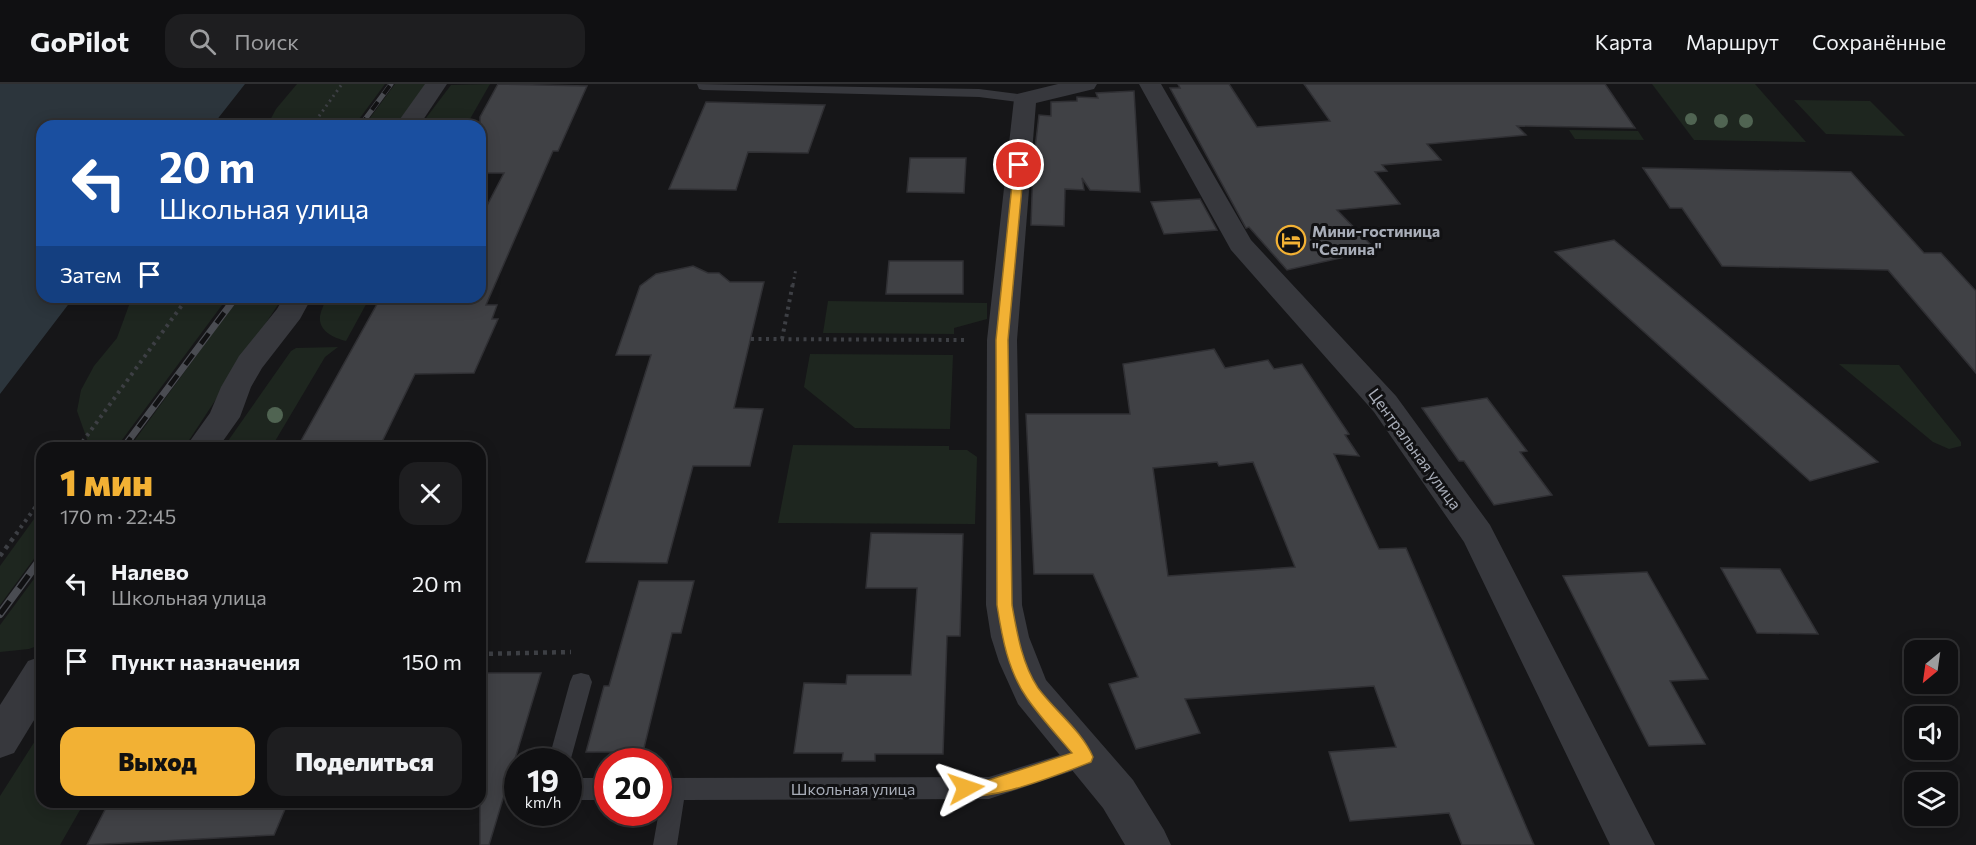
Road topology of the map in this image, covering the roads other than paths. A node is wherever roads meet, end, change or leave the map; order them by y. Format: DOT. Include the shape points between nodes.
graph roads {
  1 [pos="436,84"];
  2 [pos="703,84"];
  3 [pos="1086,84"];
  4 [pos="1150,84"];
  5 [pos="1025,99"];
  6 [pos="411,120"];
  7 [pos="295,303"];
  8 [pos="205,442"];
  9 [pos="581,682"];
  10 [pos="36,683"];
  11 [pos="0,740"];
  12 [pos="563,748"];
  13 [pos="1085,757"];
  14 [pos="672,789"];
  15 [pos="665,826"];
  16 [pos="665,845"];
  17 [pos="1149,845"];
  18 [pos="1633,845"];
  1 -- 6 [label="street"];
  2 -- 5 [label="lane" via="979,93"];
  3 -- 5 [label="street"];
  4 -- 18 [label="street, Центральная улица" via="1240,244 1385,404 1478,535"];
  5 -- 13 [label="street" via="1002,340 1005,605 1010,637 1032,692"];
  7 -- 8 [label="street" via="250,363 224,417"];
  9 -- 12 [label="lane"];
  10 -- 11 [label="street"];
  13 -- 14 [label="lane, Школьная улица" via="989,788"];
  13 -- 17 [label="street" via="1118,794"];
  15 -- 16 [label="lane, Школьная улица"];
}
